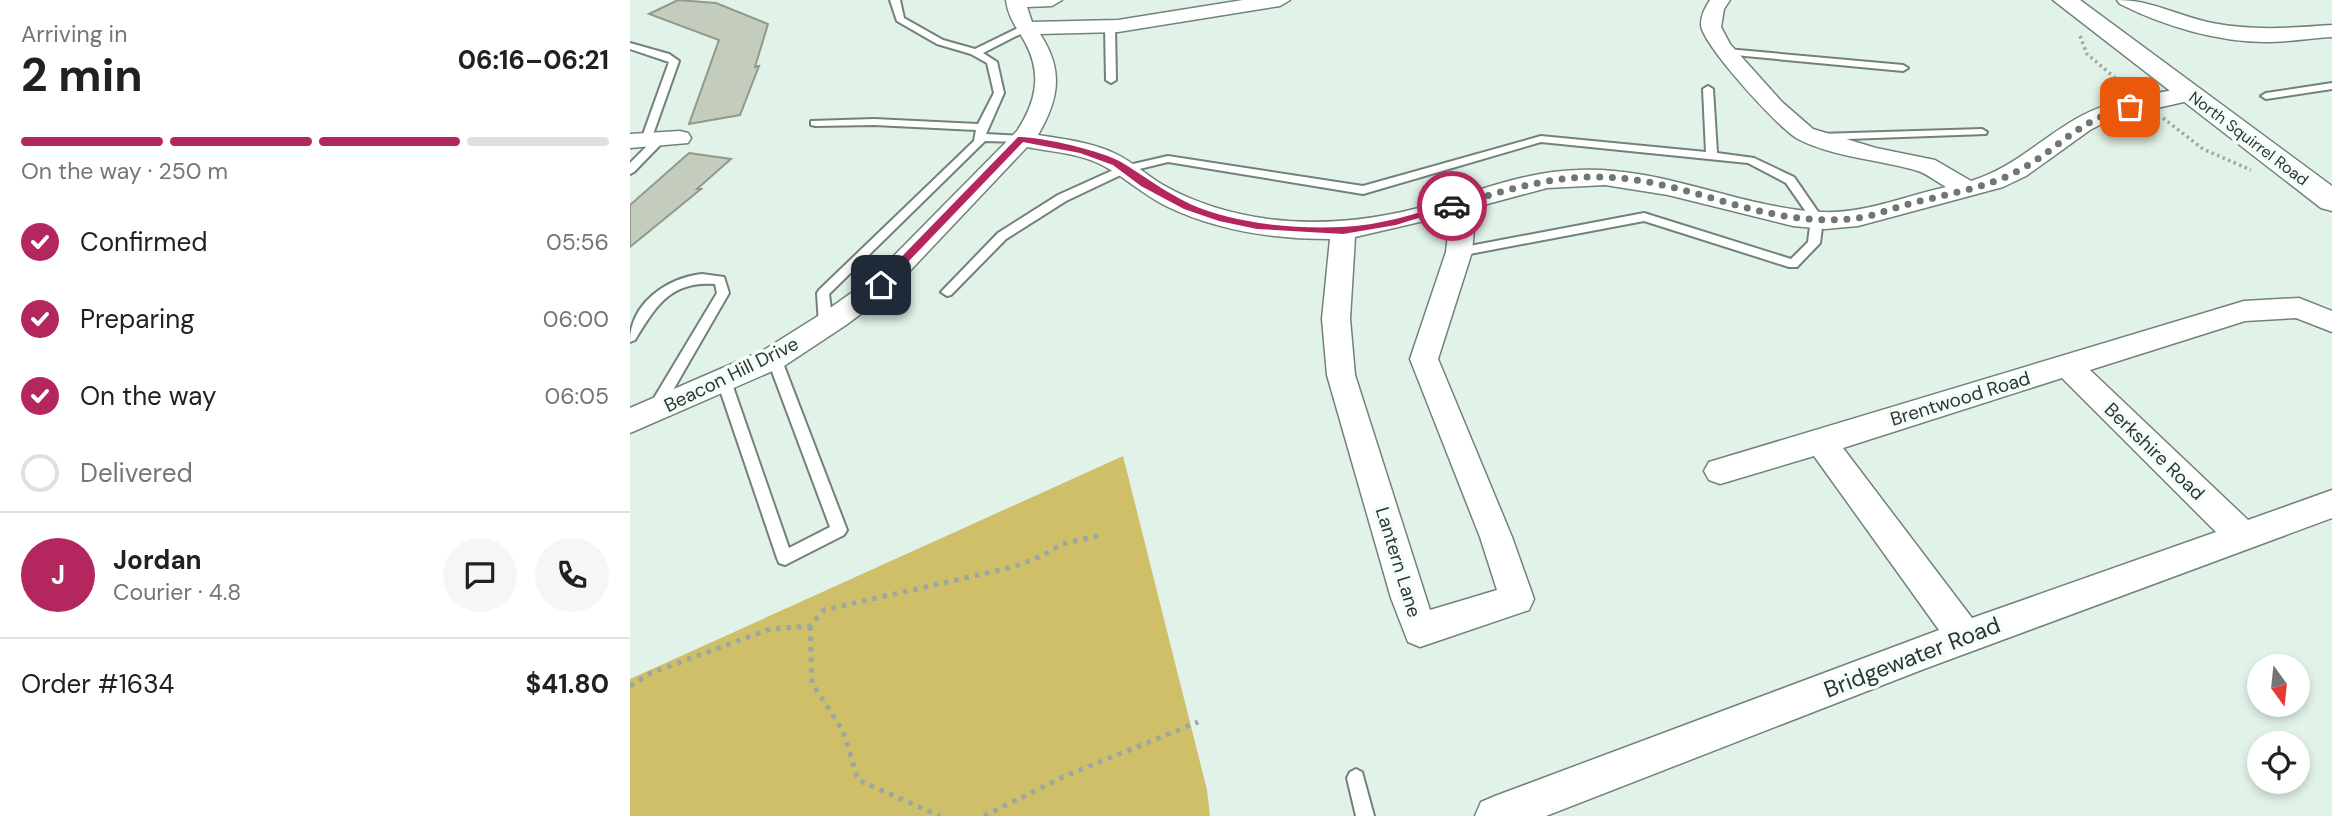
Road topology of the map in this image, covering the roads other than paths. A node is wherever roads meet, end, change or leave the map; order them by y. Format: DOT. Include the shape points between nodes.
graph roads {
  1 [pos="895,0"];
  2 [pos="1016,0"];
  3 [pos="1052,0"];
  4 [pos="1280,0"];
  5 [pos="1720,0"];
  6 [pos="2065,0"];
  7 [pos="2127,0"];
  8 [pos="1110,26"];
  9 [pos="1025,28"];
  10 [pos="2332,31"];
  11 [pos="630,46"];
  12 [pos="975,52"];
  13 [pos="1727,52"];
  14 [pos="1903,68"];
  15 [pos="1111,80"];
  16 [pos="2332,86"];
  17 [pos="1708,89"];
  18 [pos="2189,94"];
  19 [pos="2266,96"];
  20 [pos="815,122"];
  21 [pos="981,132"];
  22 [pos="1982,132"];
  23 [pos="1815,137"];
  24 [pos="654,139"];
  25 [pos="1021,139"];
  26 [pos="1712,156"];
  27 [pos="1124,169"];
  28 [pos="630,170"];
  29 [pos="1966,189"];
  30 [pos="2332,201"];
  31 [pos="1464,203"];
  32 [pos="1817,219"];
  33 [pos="1343,231"];
  34 [pos="1459,252"];
  35 [pos="947,292"];
  36 [pos="2332,322"];
  37 [pos="826,325"];
  38 [pos="630,337"];
  39 [pos="774,358"];
  40 [pos="2067,365"];
  41 [pos="724,381"];
  42 [pos="654,411"];
  43 [pos="630,421"];
  44 [pos="1821,442"];
  45 [pos="1720,471"];
  46 [pos="2332,504"];
  47 [pos="2242,536"];
  48 [pos="1965,637"];
  49 [pos="1356,778"];
  50 [pos="1365,816"];
  51 [pos="1495,816"];
  1 -- 12 [label="lane" via="900,19 940,42"];
  2 -- 3 [label="street"];
  2 -- 9 [label="street, Beacon Hill Drive" via="1016,12"];
  4 -- 8 [label="street"];
  5 -- 13 [label="street" via="1711,27"];
  6 -- 18 [label="street, North Squirrel Road"];
  7 -- 10 [label="street" via="2161,14 2264,36"];
  8 -- 9 [label="street"];
  8 -- 15 [label="lane"];
  9 -- 12 [label="lane"];
  9 -- 25 [label="street, Beacon Hill Drive" via="1046,66 1047,97"];
  11 -- 24 [label="lane" via="674,61"];
  12 -- 21 [label="lane" via="992,62 999,93"];
  13 -- 14 [label="lane"];
  13 -- 23 [label="street" via="1774,107"];
  16 -- 19 [label="lane"];
  17 -- 26 [label="lane"];
  18 -- 29 [label="street" via="2105,113 2015,173"];
  18 -- 30 [label="street, North Squirrel Road"];
  20 -- 21 [label="lane" via="874,122"];
  21 -- 25 [label="lane"];
  21 -- 37 [label="lane" via="979,142 824,293"];
  22 -- 23 [label="lane"];
  23 -- 29 [label="street" via="1927,165"];
  24 -- 28 [label="lane"];
  25 -- 27 [label="street" via="1082,151"];
  25 -- 37 [label="street, Beacon Hill Drive" via="881,285"];
  26 -- 27 [label="lane" via="1541,139 1363,190 1168,159"];
  26 -- 32 [label="lane" via="1750,160 1790,180"];
  27 -- 33 [label="street" via="1157,191 1223,219 1257,226"];
  27 -- 35 [label="lane" via="1062,198 1002,236"];
  29 -- 32 [label="street" via="1861,218"];
  31 -- 32 [label="street" via="1561,179 1603,177 1654,184 1772,216"];
  31 -- 33 [label="street"];
  31 -- 34 [label="street, Lantern Lane"];
  32 -- 34 [label="lane" via="1814,243 1793,264 1644,218"];
  33 -- 34 [label="street, Lantern Lane" via="1336,319 1341,375 1420,630 1517,599 1424,359"];
  36 -- 40 [label="street, Brentwood Road" via="2299,308 2244,311"];
  37 -- 39 [label="street, Beacon Hill Drive"];
  38 -- 42 [label="lane" via="654,299 677,283 701,277 720,280 723,293"];
  39 -- 41 [label="street, Beacon Hill Drive"];
  39 -- 41 [label="lane" via="839,530 785,558"];
  40 -- 44 [label="street, Brentwood Road"];
  40 -- 47 [label="street, Berkshire Road"];
  41 -- 42 [label="street, Beacon Hill Drive"];
  42 -- 43 [label="street, Beacon Hill Drive"];
  44 -- 45 [label="street, Brentwood Road"];
  44 -- 48 [label="street"];
  46 -- 47 [label="street, Bridgewater Road"];
  47 -- 48 [label="street, Bridgewater Road"];
  48 -- 51 [label="street, Bridgewater Road"];
  49 -- 50 [label="lane"];
}
